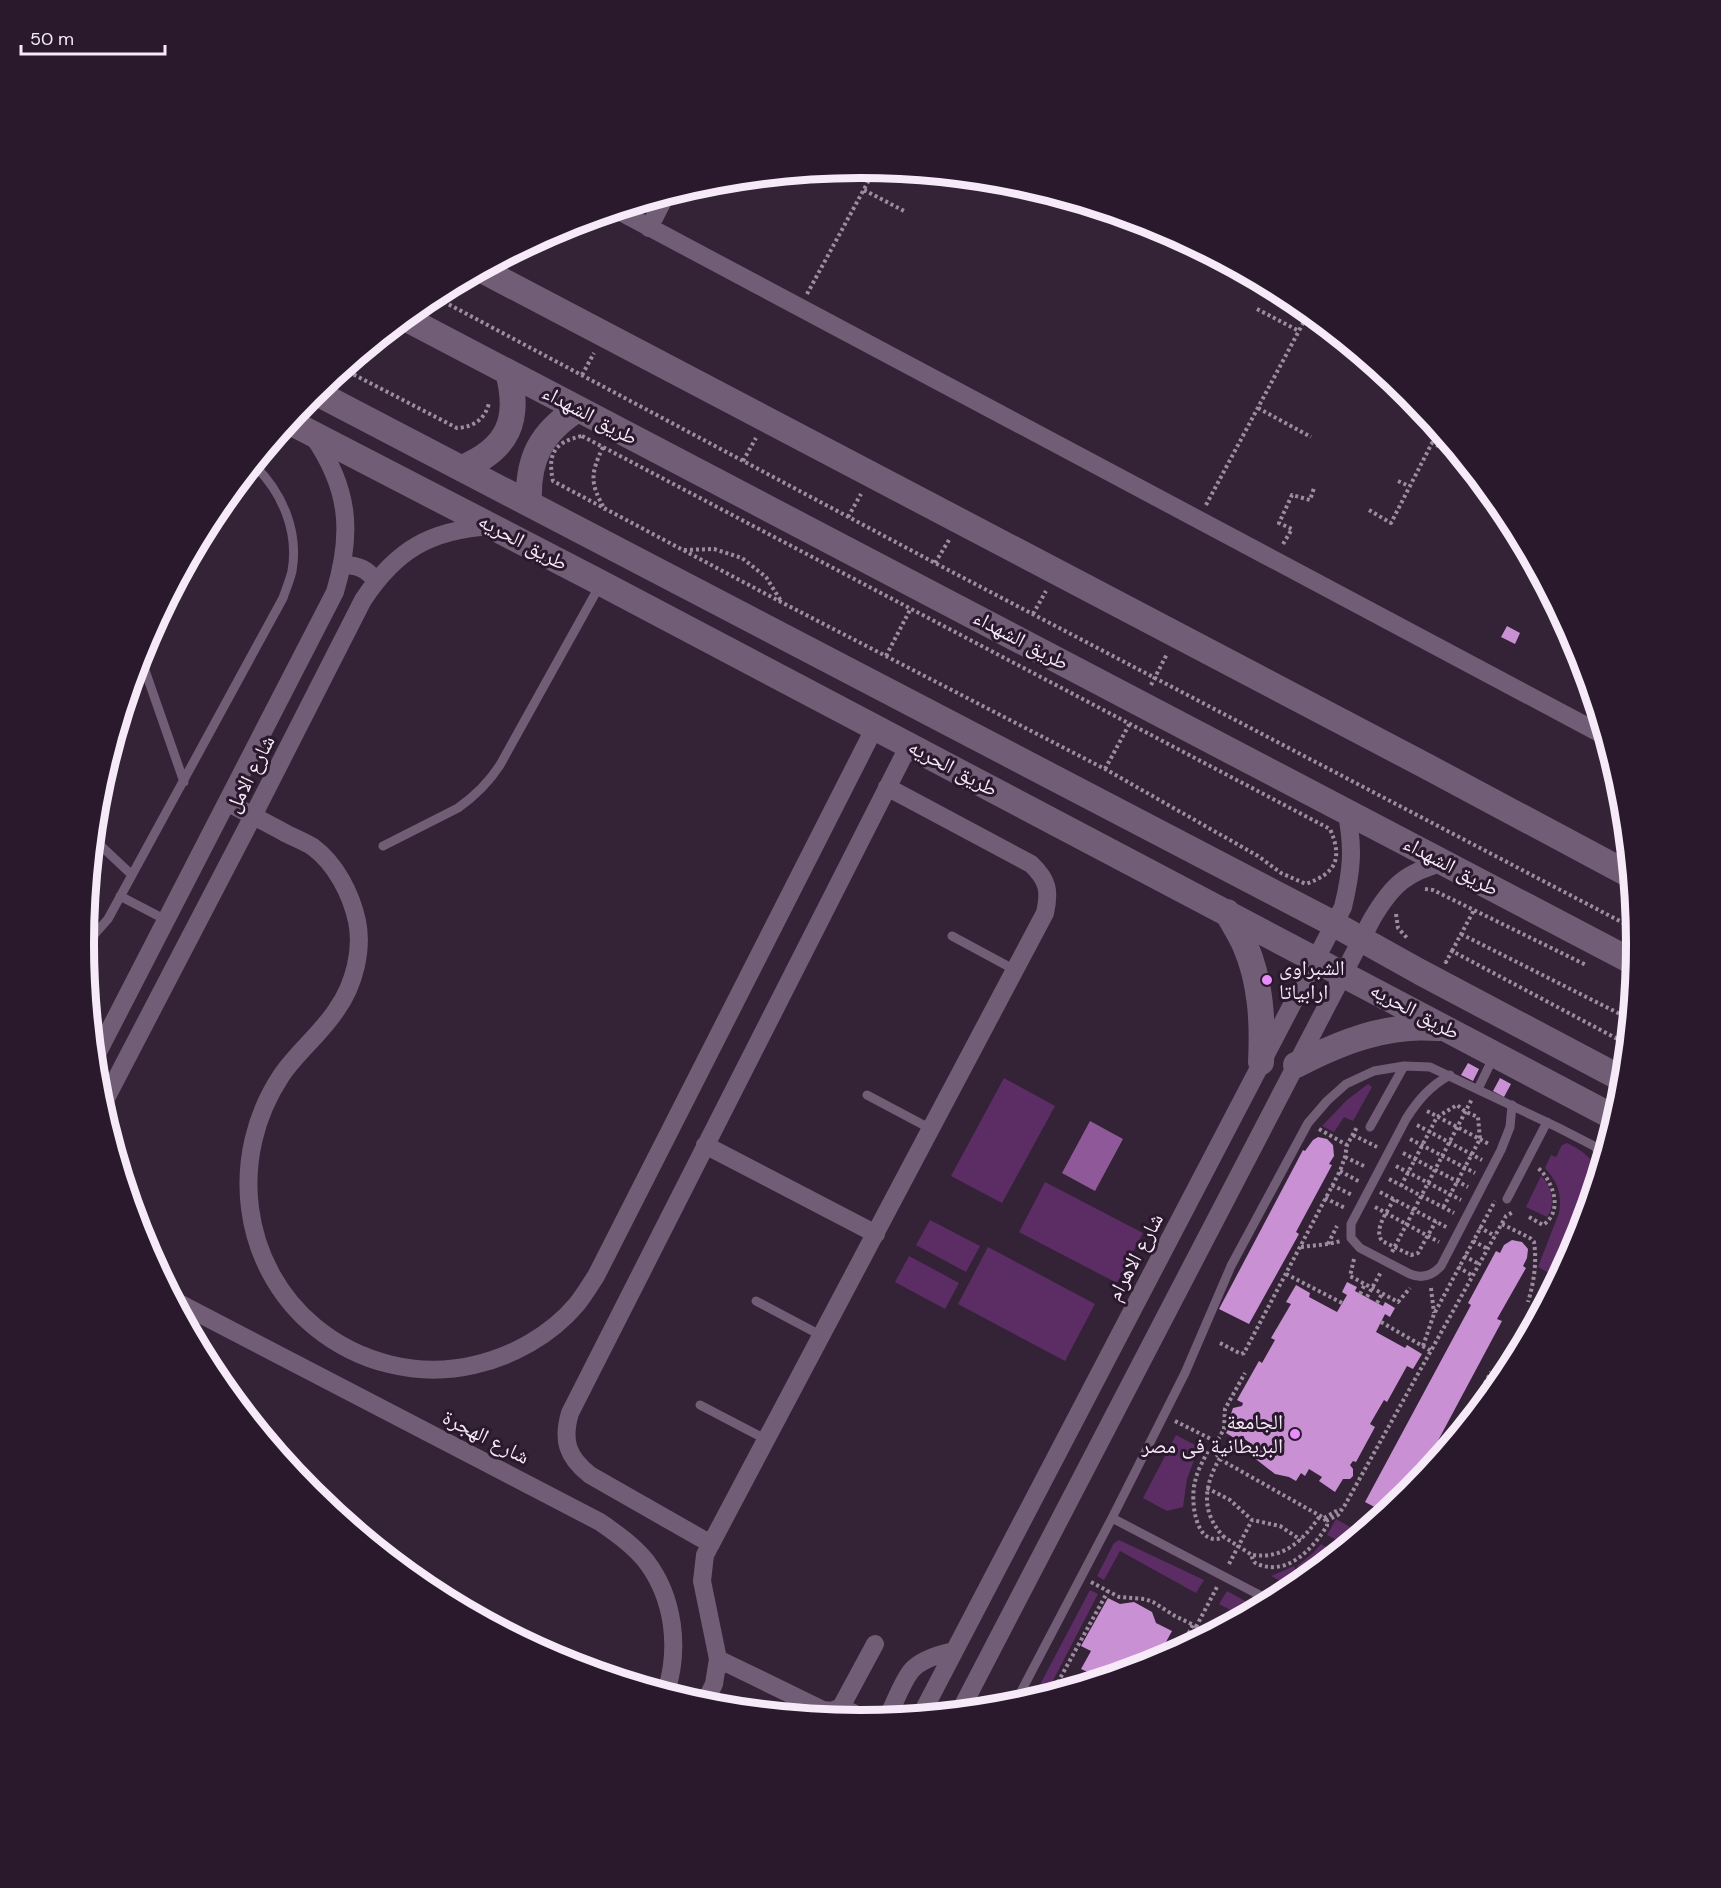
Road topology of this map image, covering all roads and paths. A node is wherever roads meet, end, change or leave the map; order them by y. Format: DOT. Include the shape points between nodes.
graph roads {
  1 [pos="870,178"];
  2 [pos="864,190"];
  3 [pos="661,204"];
  4 [pos="906,212"];
  5 [pos="626,215"];
  6 [pos="649,228"];
  7 [pos="490,274"];
  8 [pos="444,302"];
  9 [pos="799,307"];
  10 [pos="1257,309"];
  11 [pos="1305,320"];
  12 [pos="413,322"];
  13 [pos="1299,331"];
  14 [pos="597,348"];
  15 [pos="508,372"];
  16 [pos="350,373"];
  17 [pos="582,375"];
  18 [pos="489,395"];
  19 [pos="324,397"];
  20 [pos="1258,408"];
  21 [pos="578,409"];
  22 [pos="300,427"];
  23 [pos="759,432"];
  24 [pos="1311,437"];
  25 [pos="603,447"];
  26 [pos="1444,449"];
  27 [pos="743,461"];
  28 [pos="462,468"];
  29 [pos="259,471"];
  30 [pos="1398,481"];
  31 [pos="1409,486"];
  32 [pos="865,488"];
  33 [pos="1314,488"];
  34 [pos="529,503"];
  35 [pos="605,510"];
  36 [pos="1369,510"];
  37 [pos="848,517"];
  38 [pos="1198,519"];
  39 [pos="492,526"];
  40 [pos="952,534"];
  41 [pos="1277,544"];
  42 [pos="683,550"];
  43 [pos="935,563"];
  44 [pos="343,565"];
  45 [pos="649,565"];
  46 [pos="376,580"];
  47 [pos="601,583"];
  48 [pos="1049,585"];
  49 [pos="631,599"];
  50 [pos="781,602"];
  51 [pos="911,608"];
  52 [pos="1033,614"];
  53 [pos="886,656"];
  54 [pos="145,671"];
  55 [pos="892,693"];
  56 [pos="875,727"];
  57 [pos="1596,731"];
  58 [pos="909,745"];
  59 [pos="184,782"];
  60 [pos="887,787"];
  61 [pos="226,802"];
  62 [pos="1346,810"];
  63 [pos="253,816"];
  64 [pos="101,846"];
  65 [pos="383,846"];
  66 [pos="1445,862"];
  67 [pos="1623,871"];
  68 [pos="132,875"];
  69 [pos="1417,889"];
  70 [pos="120,896"];
  71 [pos="1474,910"];
  72 [pos="1227,912"];
  73 [pos="1395,912"];
  74 [pos="166,920"];
  75 [pos="1334,924"];
  76 [pos="1626,924"];
  77 [pos="94,934"];
  78 [pos="1461,934"];
  79 [pos="952,936"];
  80 [pos="1363,939"];
  81 [pos="1416,944"];
  82 [pos="1452,951"];
  83 [pos="1438,957"];
  84 [pos="1316,958"];
  85 [pos="1626,958"];
  86 [pos="1590,967"];
  87 [pos="1015,970"];
  88 [pos="1344,973"];
  89 [pos="1623,1014"];
  90 [pos="1512,1020"];
  91 [pos="1447,1028"];
  92 [pos="1620,1040"];
  93 [pos="101,1046"];
  94 [pos="1495,1053"];
  95 [pos="1262,1062"];
  96 [pos="1296,1065"];
  97 [pos="1404,1066"];
  98 [pos="1450,1075"];
  99 [pos="1615,1075"];
  100 [pos="1478,1089"];
  101 [pos="109,1093"];
  102 [pos="867,1095"];
  103 [pos="1242,1099"];
  104 [pos="1512,1106"];
  105 [pos="1466,1112"];
  106 [pos="1270,1113"];
  107 [pos="1607,1114"];
  108 [pos="1435,1116"];
  109 [pos="1361,1119"];
  110 [pos="1406,1119"];
  111 [pos="1547,1122"];
  112 [pos="1308,1123"];
  113 [pos="1228,1126"];
  114 [pos="1370,1127"];
  115 [pos="1458,1128"];
  116 [pos="931,1129"];
  117 [pos="1429,1132"];
  118 [pos="1398,1133"];
  119 [pos="1353,1135"];
  120 [pos="1480,1139"];
  121 [pos="1257,1140"];
  122 [pos="1450,1143"];
  123 [pos="1487,1143"];
  124 [pos="705,1145"];
  125 [pos="1347,1145"];
  126 [pos="1422,1146"];
  127 [pos="1598,1150"];
  128 [pos="1388,1153"];
  129 [pos="1471,1155"];
  130 [pos="1442,1156"];
  131 [pos="1345,1157"];
  132 [pos="1415,1159"];
  133 [pos="1464,1167"];
  134 [pos="1493,1167"];
  135 [pos="1537,1167"];
  136 [pos="1436,1170"];
  137 [pos="1340,1171"];
  138 [pos="1377,1173"];
  139 [pos="1408,1173"];
  140 [pos="1486,1179"];
  141 [pos="1457,1181"];
  142 [pos="1428,1184"];
  143 [pos="1332,1185"];
  144 [pos="1401,1186"];
  145 [pos="1370,1187"];
  146 [pos="1450,1195"];
  147 [pos="1421,1196"];
  148 [pos="1325,1198"];
  149 [pos="1394,1199"];
  150 [pos="1506,1199"];
  151 [pos="1476,1200"];
  152 [pos="1363,1201"];
  153 [pos="1443,1208"];
  154 [pos="1492,1208"];
  155 [pos="1414,1210"];
  156 [pos="1356,1213"];
  157 [pos="1386,1214"];
  158 [pos="1529,1217"];
  159 [pos="1466,1220"];
  160 [pos="1436,1221"];
  161 [pos="1406,1224"];
  162 [pos="1502,1224"];
  163 [pos="1481,1228"];
  164 [pos="1458,1233"];
  165 [pos="876,1234"];
  166 [pos="1428,1236"];
  167 [pos="1495,1236"];
  168 [pos="1474,1241"];
  169 [pos="1328,1244"];
  170 [pos="1300,1247"];
  171 [pos="1394,1247"];
  172 [pos="1450,1248"];
  173 [pos="1488,1249"];
  174 [pos="1466,1256"];
  175 [pos="1353,1260"];
  176 [pos="1444,1260"];
  177 [pos="1386,1262"];
  178 [pos="1535,1263"];
  179 [pos="1479,1264"];
  180 [pos="1459,1268"];
  181 [pos="1286,1274"];
  182 [pos="1429,1275"];
  183 [pos="1473,1276"];
  184 [pos="1365,1284"];
  185 [pos="1372,1288"];
  186 [pos="1408,1291"];
  187 [pos="1360,1294"];
  188 [pos="1382,1294"];
  189 [pos="1367,1297"];
  190 [pos="756,1301"];
  191 [pos="1342,1303"];
  192 [pos="1377,1303"];
  193 [pos="186,1307"];
  194 [pos="1434,1314"];
  195 [pos="1380,1322"];
  196 [pos="822,1336"];
  197 [pos="1220,1343"];
  198 [pos="1423,1346"];
  199 [pos="1431,1351"];
  200 [pos="1245,1373"];
  201 [pos="700,1405"];
  202 [pos="1163,1415"];
  203 [pos="767,1440"];
  204 [pos="1217,1442"];
  205 [pos="1212,1450"];
  206 [pos="1220,1458"];
  207 [pos="1207,1488"];
  208 [pos="1112,1518"];
  209 [pos="1324,1518"];
  210 [pos="1252,1520"];
  211 [pos="1224,1537"];
  212 [pos="1301,1540"];
  213 [pos="711,1544"];
  214 [pos="1239,1546"];
  215 [pos="1252,1555"];
  216 [pos="1081,1576"];
  217 [pos="1218,1584"];
  218 [pos="1108,1591"];
  219 [pos="1261,1596"];
  220 [pos="1195,1626"];
  221 [pos="1202,1630"];
  222 [pos="1189,1636"];
  223 [pos="875,1644"];
  224 [pos="954,1651"];
  225 [pos="718,1659"];
  226 [pos="1057,1684"];
  227 [pos="668,1685"];
  228 [pos="1020,1693"];
  229 [pos="709,1694"];
  230 [pos="965,1702"];
  231 [pos="841,1707"];
  232 [pos="925,1707"];
  233 [pos="820,1708"];
  234 [pos="836,1709"];
  235 [pos="846,1709"];
  236 [pos="892,1709"];
  1 -- 2 [label="path"];
  2 -- 4 [label="path"];
  2 -- 9 [label="path"];
  3 -- 6 [label="street"];
  5 -- 6 [label="street"];
  6 -- 9 [label="street"];
  7 -- 67 [label="street"];
  8 -- 17 [label="path"];
  9 -- 38 [label="street"];
  10 -- 13 [label="path"];
  11 -- 13 [label="path"];
  12 -- 15 [label="street, طريق الشهداء"];
  13 -- 20 [label="path"];
  14 -- 17 [label="path"];
  15 -- 21 [label="street, طريق الشهداء"];
  15 -- 28 [label="street" via="513,412 507,431 496,447"];
  16 -- 18 [label="path" via="458,428 477,423 485,415"];
  17 -- 27 [label="path"];
  19 -- 28 [label="street, طريق الحريه"];
  20 -- 24 [label="path"];
  20 -- 38 [label="path"];
  21 -- 34 [label="street" via="562,419 538,448 530,475"];
  21 -- 62 [label="street, طريق الشهداء"];
  22 -- 39 [label="street, طريق الحريه"];
  22 -- 44 [label="street, شارع الامل" via="326,455 338,481 346,537"];
  23 -- 27 [label="path"];
  25 -- 35 [label="path" via="593,468 594,490"];
  25 -- 35 [label="path" via="582,436 567,439 555,450 550,465 553,481"];
  25 -- 51 [label="path"];
  26 -- 31 [label="path" via="1432,443"];
  27 -- 37 [label="path"];
  28 -- 34 [label="street, طريق الحريه"];
  29 -- 59 [label="lane" via="287,513 293,541 292,570 283,598"];
  30 -- 31 [label="path"];
  31 -- 36 [label="path" via="1391,523"];
  32 -- 37 [label="path"];
  33 -- 41 [label="path" via="1310,500 1292,495 1279,523 1292,529 1283,545"];
  34 -- 45 [label="street, طريق الحريه"];
  35 -- 42 [label="path"];
  37 -- 43 [label="path"];
  38 -- 57 [label="street"];
  39 -- 46 [label="street, شارع الامل" via="440,534 394,561"];
  39 -- 47 [label="street, طريق الحريه"];
  40 -- 43 [label="path"];
  42 -- 50 [label="path"];
  42 -- 50 [label="path" via="714,549 742,558 766,577"];
  43 -- 52 [label="path"];
  44 -- 46 [label="street" via="362,568"];
  44 -- 61 [label="street, شارع الامل" via="335,592"];
  45 -- 49 [label="street"];
  45 -- 55 [label="street, طريق الحريه"];
  46 -- 63 [label="street, شارع الامل"];
  47 -- 49 [label="street, طريق الحريه"];
  47 -- 65 [label="lane" via="490,780 458,808"];
  48 -- 52 [label="path"];
  49 -- 56 [label="street, طريق الحريه"];
  50 -- 53 [label="path"];
  51 -- 53 [label="path"];
  51 -- 53 [label="path" via="1330,829 1337,846 1334,864 1323,878 1306,884 1281,873 1106,769"];
  52 -- 76 [label="path"];
  54 -- 59 [label="lane"];
  55 -- 56 [label="street"];
  55 -- 75 [label="street, طريق الحريه"];
  56 -- 58 [label="street, طريق الحريه"];
  56 -- 63 [label="street" via="596,1276 577,1304 552,1328 503,1357 459,1369 391,1366 358,1355 302,1316 280,1290 264,1261 252,1228 247,1195 255,1131 280,1078 337,1010 351,983 358,954 357,924 349,895 334,869 313,847"];
  58 -- 60 [label="street"];
  58 -- 72 [label="street, طريق الحريه"];
  59 -- 68 [label="lane"];
  60 -- 87 [label="street" via="1031,864 1041,874 1047,886 1045,913"];
  60 -- 124 [label="street"];
  61 -- 63 [label="street"];
  61 -- 74 [label="street, شارع الامل"];
  62 -- 66 [label="street, طريق الشهداء"];
  62 -- 75 [label="street, شارع الاهرام" via="1352,859 1343,907"];
  63 -- 101 [label="street, شارع الامل"];
  64 -- 68 [label="lane"];
  66 -- 80 [label="street" via="1423,868 1402,881 1385,898"];
  66 -- 85 [label="street, طريق الشهداء"];
  68 -- 70 [label="lane"];
  69 -- 71 [label="path" via="1433,890"];
  70 -- 74 [label="lane"];
  70 -- 77 [label="lane"];
  71 -- 78 [label="path"];
  71 -- 86 [label="path"];
  72 -- 84 [label="street, طريق الحريه"];
  72 -- 95 [label="street" via="1245,946 1257,983 1263,1022"];
  73 -- 81 [label="path" via="1398,928"];
  74 -- 93 [label="street, شارع الامل"];
  75 -- 80 [label="street, طريق الحريه"];
  75 -- 84 [label="street, شارع الاهرام"];
  78 -- 82 [label="path"];
  78 -- 89 [label="path"];
  79 -- 87 [label="lane"];
  80 -- 88 [label="street"];
  80 -- 90 [label="street, طريق الحريه"];
  82 -- 83 [label="path" via="1446,962"];
  82 -- 92 [label="path"];
  84 -- 88 [label="street, طريق الحريه"];
  84 -- 95 [label="street, شارع الاهرام"];
  87 -- 116 [label="street"];
  88 -- 91 [label="street, طريق الحريه"];
  88 -- 96 [label="street"];
  90 -- 94 [label="street"];
  90 -- 99 [label="street, طريق الحريه"];
  91 -- 94 [label="street, طريق الحريه"];
  91 -- 96 [label="street" via="1408,1028 1370,1034"];
  94 -- 100 [label="lane"];
  94 -- 107 [label="street, طريق الحريه"];
  95 -- 103 [label="street, شارع الاهرام"];
  96 -- 106 [label="street"];
  97 -- 98 [label="lane" via="1430,1067"];
  97 -- 112 [label="lane" via="1374,1071 1346,1084"];
  97 -- 114 [label="lane"];
  98 -- 100 [label="lane"];
  98 -- 110 [label="lane" via="1422,1096"];
  100 -- 104 [label="lane"];
  102 -- 116 [label="lane"];
  103 -- 106 [label="street"];
  103 -- 113 [label="street, شارع الاهرام"];
  104 -- 111 [label="lane"];
  104 -- 134 [label="lane" via="1508,1133"];
  105 -- 108 [label="path" via="1457,1105"];
  105 -- 115 [label="path"];
  105 -- 120 [label="path" via="1478,1117"];
  106 -- 121 [label="street"];
  108 -- 115 [label="path"];
  108 -- 117 [label="path"];
  109 -- 119 [label="path"];
  110 -- 117 [label="path"];
  110 -- 118 [label="lane"];
  111 -- 127 [label="lane"];
  111 -- 150 [label="lane"];
  112 -- 125 [label="path"];
  112 -- 202 [label="lane" via="1231,1266"];
  113 -- 121 [label="street"];
  113 -- 224 [label="street, شارع الاهرام"];
  115 -- 120 [label="path"];
  115 -- 122 [label="path"];
  116 -- 165 [label="street"];
  117 -- 122 [label="path"];
  117 -- 126 [label="path"];
  118 -- 126 [label="path"];
  118 -- 128 [label="lane"];
  119 -- 125 [label="path"];
  119 -- 128 [label="path"];
  120 -- 123 [label="path"];
  120 -- 129 [label="path"];
  121 -- 230 [label="street"];
  122 -- 129 [label="path"];
  122 -- 130 [label="path"];
  124 -- 165 [label="street"];
  124 -- 213 [label="street" via="570,1413 566,1441 579,1466 590,1475"];
  125 -- 131 [label="path"];
  126 -- 130 [label="path"];
  126 -- 132 [label="path"];
  128 -- 132 [label="path"];
  128 -- 138 [label="lane"];
  128 -- 139 [label="path"];
  129 -- 133 [label="path"];
  129 -- 134 [label="path"];
  130 -- 133 [label="path"];
  130 -- 136 [label="path"];
  131 -- 137 [label="path"];
  131 -- 138 [label="path"];
  132 -- 136 [label="path"];
  132 -- 139 [label="path"];
  133 -- 140 [label="path"];
  133 -- 141 [label="path"];
  134 -- 140 [label="lane"];
  135 -- 158 [label="path" via="1551,1185 1553,1211 1541,1225"];
  136 -- 141 [label="path"];
  136 -- 142 [label="path"];
  137 -- 143 [label="path"];
  137 -- 145 [label="path"];
  138 -- 144 [label="path"];
  138 -- 145 [label="lane"];
  139 -- 142 [label="path"];
  139 -- 144 [label="path"];
  140 -- 151 [label="lane"];
  141 -- 146 [label="path"];
  141 -- 151 [label="path"];
  142 -- 146 [label="path"];
  142 -- 147 [label="path"];
  143 -- 148 [label="path"];
  143 -- 152 [label="path"];
  144 -- 147 [label="path"];
  145 -- 149 [label="path"];
  145 -- 152 [label="lane"];
  146 -- 151 [label="path"];
  146 -- 153 [label="path"];
  147 -- 153 [label="path"];
  147 -- 155 [label="path"];
  148 -- 156 [label="path"];
  148 -- 170 [label="path"];
  149 -- 155 [label="path"];
  149 -- 157 [label="path"];
  151 -- 154 [label="path"];
  151 -- 159 [label="lane"];
  152 -- 156 [label="lane"];
  152 -- 157 [label="path"];
  153 -- 159 [label="path"];
  154 -- 162 [label="path" via="1506,1216"];
  154 -- 163 [label="path"];
  155 -- 160 [label="path"];
  155 -- 161 [label="path"];
  156 -- 177 [label="lane" via="1350,1224 1354,1244"];
  157 -- 161 [label="path"];
  157 -- 171 [label="path" via="1378,1235"];
  159 -- 163 [label="path"];
  159 -- 164 [label="lane"];
  160 -- 164 [label="path"];
  160 -- 166 [label="path"];
  161 -- 166 [label="path"];
  161 -- 171 [label="path"];
  162 -- 167 [label="path"];
  162 -- 178 [label="path" via="1533,1239"];
  163 -- 167 [label="path"];
  163 -- 168 [label="path"];
  164 -- 168 [label="path"];
  164 -- 172 [label="lane"];
  165 -- 196 [label="street"];
  166 -- 171 [label="path" via="1415,1255"];
  166 -- 172 [label="path"];
  167 -- 173 [label="path"];
  168 -- 173 [label="path"];
  168 -- 174 [label="path"];
  169 -- 170 [label="path"];
  170 -- 181 [label="path"];
  171 -- 177 [label="path"];
  172 -- 174 [label="path"];
  172 -- 176 [label="lane"];
  173 -- 179 [label="path"];
  174 -- 179 [label="path"];
  174 -- 180 [label="path"];
  175 -- 184 [label="path" via="1350,1276"];
  176 -- 180 [label="path"];
  176 -- 182 [label="lane"];
  177 -- 182 [label="lane" via="1417,1277"];
  177 -- 185 [label="path"];
  179 -- 183 [label="path"];
  180 -- 183 [label="path"];
  180 -- 194 [label="path"];
  181 -- 191 [label="path"];
  181 -- 197 [label="path" via="1244,1353"];
  182 -- 194 [label="path"];
  183 -- 199 [label="path"];
  184 -- 185 [label="path"];
  184 -- 187 [label="path"];
  185 -- 188 [label="path"];
  185 -- 189 [label="path"];
  186 -- 188 [label="path" via="1398,1302"];
  188 -- 192 [label="path"];
  190 -- 196 [label="lane"];
  193 -- 227 [label="street, شارع الهجرة" via="600,1522 625,1539 646,1561 671,1616 674,1646"];
  194 -- 198 [label="path"];
  195 -- 198 [label="path"];
  196 -- 203 [label="street"];
  198 -- 199 [label="path"];
  199 -- 209 [label="path" via="1345,1505"];
  200 -- 204 [label="path" via="1225,1409 1224,1430"];
  201 -- 203 [label="lane"];
  202 -- 204 [label="path"];
  202 -- 208 [label="lane"];
  203 -- 213 [label="street"];
  204 -- 205 [label="path"];
  205 -- 206 [label="path"];
  205 -- 211 [label="path" via="1195,1480 1194,1509 1200,1530 1212,1538"];
  206 -- 207 [label="path"];
  206 -- 209 [label="path"];
  207 -- 210 [label="path" via="1230,1500"];
  207 -- 211 [label="path" via="1208,1510"];
  208 -- 216 [label="lane"];
  208 -- 219 [label="lane"];
  209 -- 212 [label="path"];
  209 -- 215 [label="path" via="1327,1526 1314,1544 1288,1564 1263,1566 1252,1560"];
  210 -- 212 [label="path" via="1280,1526"];
  210 -- 214 [label="path"];
  211 -- 214 [label="path"];
  212 -- 215 [label="path" via="1291,1548"];
  213 -- 225 [label="street" via="702,1581"];
  214 -- 215 [label="path"];
  216 -- 218 [label="path"];
  216 -- 228 [label="lane"];
  217 -- 220 [label="path"];
  218 -- 220 [label="path" via="1153,1602"];
  218 -- 226 [label="path"];
  220 -- 221 [label="path"];
  220 -- 222 [label="path"];
  223 -- 231 [label="street"];
  224 -- 232 [label="street, شارع الاهرام"];
  224 -- 236 [label="street" via="933,1657 911,1671"];
  225 -- 229 [label="street"];
  225 -- 233 [label="street"];
  231 -- 234 [label="street"];
  231 -- 235 [label="street"];
}
